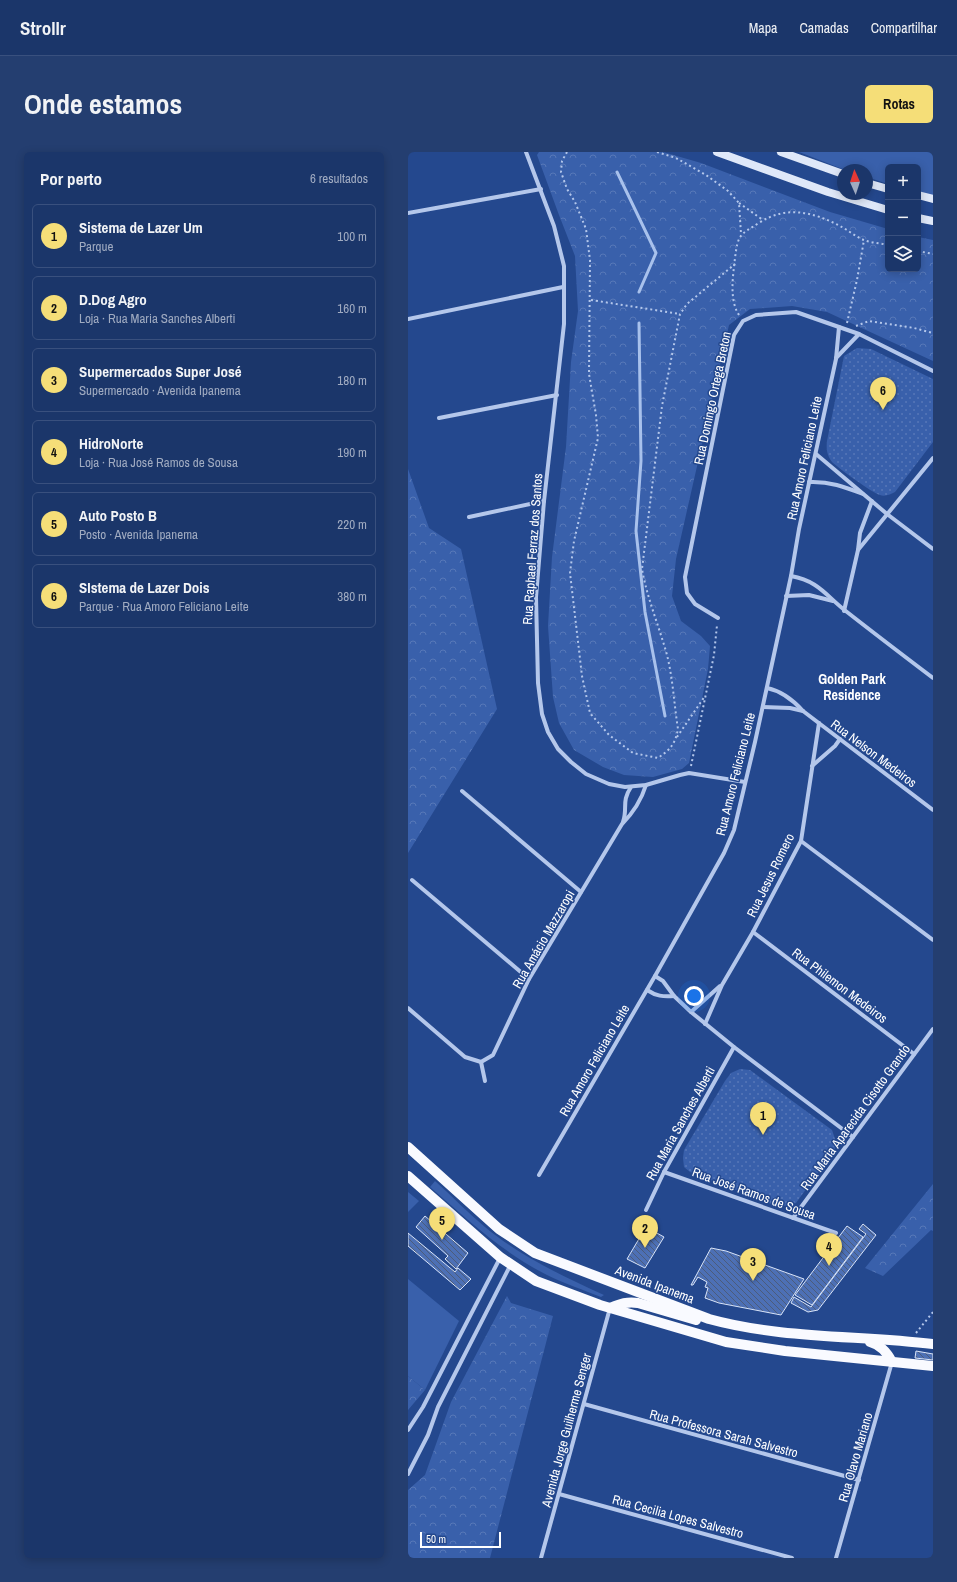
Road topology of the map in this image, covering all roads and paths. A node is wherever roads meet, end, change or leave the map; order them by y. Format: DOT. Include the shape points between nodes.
graph roads {
  1 [pos="526,152"];
  2 [pos="567,152"];
  3 [pos="657,152"];
  4 [pos="717,152"];
  5 [pos="781,152"];
  6 [pos="837,172"];
  7 [pos="873,184"];
  8 [pos="885,188"];
  9 [pos="541,189"];
  10 [pos="921,196"];
  11 [pos="933,199"];
  12 [pos="739,203"];
  13 [pos="885,209"];
  14 [pos="408,214"];
  15 [pos="921,219"];
  16 [pos="763,220"];
  17 [pos="933,221"];
  18 [pos="741,234"];
  19 [pos="864,240"];
  20 [pos="885,244"];
  21 [pos="921,252"];
  22 [pos="933,254"];
  23 [pos="735,264"];
  24 [pos="563,287"];
  25 [pos="591,300"];
  26 [pos="680,314"];
  27 [pos="408,319"];
  28 [pos="743,321"];
  29 [pos="839,327"];
  30 [pos="845,329"];
  31 [pos="933,333"];
  32 [pos="858,334"];
  33 [pos="836,358"];
  34 [pos="933,371"];
  35 [pos="557,395"];
  36 [pos="439,418"];
  37 [pos="816,454"];
  38 [pos="933,458"];
  39 [pos="810,482"];
  40 [pos="867,496"];
  41 [pos="544,501"];
  42 [pos="872,501"];
  43 [pos="887,514"];
  44 [pos="469,517"];
  45 [pos="933,549"];
  46 [pos="858,550"];
  47 [pos="791,576"];
  48 [pos="786,596"];
  49 [pos="833,601"];
  50 [pos="844,611"];
  51 [pos="718,618"];
  52 [pos="933,678"];
  53 [pos="767,688"];
  54 [pos="706,694"];
  55 [pos="763,707"];
  56 [pos="803,711"];
  57 [pos="819,723"];
  58 [pos="676,738"];
  59 [pos="840,739"];
  60 [pos="812,766"];
  61 [pos="690,773"];
  62 [pos="745,782"];
  63 [pos="609,784"];
  64 [pos="646,785"];
  65 [pos="631,787"];
  66 [pos="462,791"];
  67 [pos="625,796"];
  68 [pos="933,810"];
  69 [pos="622,824"];
  70 [pos="801,841"];
  71 [pos="412,880"];
  72 [pos="581,892"];
  73 [pos="753,932"];
  74 [pos="933,940"];
  75 [pos="655,976"];
  76 [pos="529,979"];
  77 [pos="722,985"];
  78 [pos="647,990"];
  79 [pos="674,996"];
  80 [pos="408,1008"];
  81 [pos="691,1012"];
  82 [pos="705,1024"];
  83 [pos="933,1029"];
  84 [pos="734,1047"];
  85 [pos="914,1054"];
  86 [pos="481,1062"];
  87 [pos="485,1081"];
  88 [pos="853,1138"];
  89 [pos="408,1147"];
  90 [pos="664,1172"];
  91 [pos="539,1175"];
  92 [pos="408,1176"];
  93 [pos="646,1210"];
  94 [pos="793,1218"];
  95 [pos="836,1234"];
  96 [pos="500,1257"];
  97 [pos="511,1264"];
  98 [pos="610,1308"];
  99 [pos="933,1312"];
  100 [pos="709,1319"];
  101 [pos="854,1338"];
  102 [pos="909,1342"];
  103 [pos="933,1344"];
  104 [pos="892,1362"];
  105 [pos="933,1366"];
  106 [pos="584,1404"];
  107 [pos="408,1430"];
  108 [pos="408,1474"];
  109 [pos="859,1480"];
  110 [pos="559,1494"];
  111 [pos="541,1558"];
  112 [pos="792,1558"];
  113 [pos="836,1558"];
  1 -- 9 [label="street, Rua Raphael Ferraz dos Santos"];
  2 -- 25 [label="path" via="562,161 561,172 586,229"];
  3 -- 12 [label="path" via="676,158 706,175 728,191"];
  4 -- 13 [label="main road" via="828,192"];
  5 -- 6 [label="main road"];
  7 -- 8 [label="main road"];
  9 -- 14 [label="street"];
  9 -- 24 [label="street, Rua Raphael Ferraz dos Santos" via="564,266"];
  10 -- 11 [label="main road"];
  12 -- 16 [label="path"];
  12 -- 18 [label="path"];
  15 -- 17 [label="main road"];
  16 -- 18 [label="path"];
  16 -- 19 [label="path" via="789,212 812,214"];
  18 -- 23 [label="path"];
  19 -- 20 [label="path"];
  19 -- 30 [label="path"];
  21 -- 22 [label="path"];
  23 -- 26 [label="path" via="688,304"];
  23 -- 28 [label="path" via="733,296 735,309"];
  24 -- 27 [label="street"];
  24 -- 35 [label="street, Rua Raphael Ferraz dos Santos" via="564,324"];
  25 -- 26 [label="path"];
  25 -- 58 [label="path" via="589,374 598,438 574,540 570,573 582,676 590,713 609,735 633,753 658,758 669,750"];
  26 -- 58 [label="path" via="662,406 642,569 667,657 678,729"];
  28 -- 29 [label="street, Rua Domingo Ortega Breton" via="756,315 796,312"];
  28 -- 51 [label="street, Rua Domingo Ortega Breton" via="734,335 685,577 687,593 695,604"];
  29 -- 30 [label="street, Rua Domingo Ortega Breton"];
  29 -- 33 [label="street, Rua Amoro Feliciano Leite"];
  30 -- 31 [label="path" via="869,321"];
  30 -- 32 [label="street, Rua Domingo Ortega Breton"];
  32 -- 33 [label="street"];
  32 -- 34 [label="street, Rua Domingo Ortega Breton"];
  33 -- 37 [label="street, Rua Amoro Feliciano Leite"];
  35 -- 36 [label="street"];
  35 -- 41 [label="street, Rua Raphael Ferraz dos Santos"];
  37 -- 39 [label="street, Rua Amoro Feliciano Leite"];
  37 -- 40 [label="street"];
  38 -- 43 [label="street"];
  39 -- 40 [label="street" via="824,481"];
  39 -- 47 [label="street, Rua Amoro Feliciano Leite"];
  40 -- 42 [label="street"];
  41 -- 44 [label="street"];
  41 -- 63 [label="street, Rua Raphael Ferraz dos Santos" via="536,597 538,683 542,714 548,732 563,753 586,774"];
  42 -- 43 [label="street"];
  42 -- 46 [label="street" via="860,532"];
  43 -- 45 [label="street"];
  43 -- 46 [label="street"];
  46 -- 50 [label="street"];
  47 -- 48 [label="street, Rua Amoro Feliciano Leite"];
  47 -- 49 [label="street" via="805,578"];
  48 -- 49 [label="street" via="809,595"];
  48 -- 53 [label="street, Rua Amoro Feliciano Leite"];
  49 -- 50 [label="street"];
  50 -- 52 [label="street"];
  51 -- 54 [label="path"];
  53 -- 55 [label="street, Rua Amoro Feliciano Leite"];
  53 -- 56 [label="street, Rua Nelson Medeiros" via="784,694"];
  54 -- 58 [label="path"];
  54 -- 61 [label="path"];
  55 -- 56 [label="street, Rua Nelson Medeiros"];
  55 -- 62 [label="street, Rua Amoro Feliciano Leite"];
  56 -- 57 [label="street, Rua Nelson Medeiros"];
  57 -- 59 [label="street, Rua Nelson Medeiros"];
  57 -- 60 [label="street, Rua Jesus Romero"];
  59 -- 60 [label="street"];
  59 -- 68 [label="street, Rua Nelson Medeiros"];
  60 -- 70 [label="street, Rua Jesus Romero"];
  61 -- 62 [label="street, Rua Raphael Ferraz dos Santos"];
  61 -- 64 [label="street, Rua Raphael Ferraz dos Santos"];
  62 -- 75 [label="street, Rua Amoro Feliciano Leite" via="734,830 724,853"];
  63 -- 65 [label="street, Rua Raphael Ferraz dos Santos"];
  63 -- 67 [label="street" via="620,789"];
  64 -- 65 [label="street, Rua Raphael Ferraz dos Santos"];
  64 -- 69 [label="street, Rua Amácio Mazzaropi" via="632,814"];
  65 -- 67 [label="street"];
  66 -- 72 [label="street"];
  67 -- 69 [label="street, Rua Amácio Mazzaropi"];
  69 -- 72 [label="street, Rua Amácio Mazzaropi"];
  70 -- 73 [label="street, Rua Jesus Romero"];
  70 -- 74 [label="street"];
  71 -- 76 [label="street"];
  72 -- 76 [label="street, Rua Amácio Mazzaropi"];
  73 -- 77 [label="street, Rua Jesus Romero"];
  73 -- 85 [label="street, Rua Philemon Medeiros"];
  75 -- 78 [label="street, Rua Amoro Feliciano Leite"];
  75 -- 79 [label="street" via="663,981"];
  76 -- 86 [label="street, Rua Amácio Mazzaropi" via="493,1055"];
  77 -- 81 [label="street, Rua Jesus Romero"];
  77 -- 82 [label="street, Rua Jesus Romero"];
  78 -- 79 [label="street" via="662,997"];
  78 -- 91 [label="street, Rua Amoro Feliciano Leite"];
  79 -- 81 [label="street"];
  80 -- 86 [label="street" via="465,1057"];
  81 -- 82 [label="street"];
  82 -- 84 [label="street"];
  83 -- 85 [label="street, Rua Maria Aparecida Cisotto Grando"];
  84 -- 88 [label="street"];
  84 -- 90 [label="street, Rua Maria Sanches Alberti"];
  85 -- 88 [label="street, Rua Maria Aparecida Cisotto Grando"];
  86 -- 87 [label="street"];
  88 -- 94 [label="street, Rua Maria Aparecida Cisotto Grando"];
  89 -- 100 [label="main road, Avenida Ipanema" via="499,1229 535,1253"];
  90 -- 93 [label="street, Rua Maria Sanches Alberti"];
  90 -- 94 [label="street, Rua José Ramos de Sousa"];
  92 -- 96 [label="main road"];
  94 -- 95 [label="street, Rua José Ramos de Sousa"];
  96 -- 97 [label="main road"];
  96 -- 107 [label="street" via="423,1407"];
  97 -- 98 [label="main road" via="536,1281"];
  97 -- 108 [label="street" via="438,1407 428,1435"];
  98 -- 100 [label="main road" via="629,1302 638,1303 694,1320"];
  98 -- 104 [label="main road" via="726,1342"];
  98 -- 106 [label="street, Avenida Jorge Guilherme Senger"];
  99 -- 102 [label="path"];
  100 -- 101 [label="main road, Avenida Ipanema" via="782,1333"];
  101 -- 102 [label="main road, Avenida Ipanema"];
  101 -- 104 [label="main road" via="881,1347"];
  102 -- 103 [label="main road, Avenida Ipanema"];
  104 -- 105 [label="main road"];
  104 -- 109 [label="street, Rua Olavo Mariano"];
  106 -- 109 [label="street, Rua Professora Sarah Salvestro"];
  106 -- 110 [label="street, Avenida Jorge Guilherme Senger"];
  109 -- 113 [label="street, Rua Olavo Mariano"];
  110 -- 111 [label="street, Avenida Jorge Guilherme Senger"];
  110 -- 112 [label="street, Rua Cecilia Lopes Salvestro"];
}
